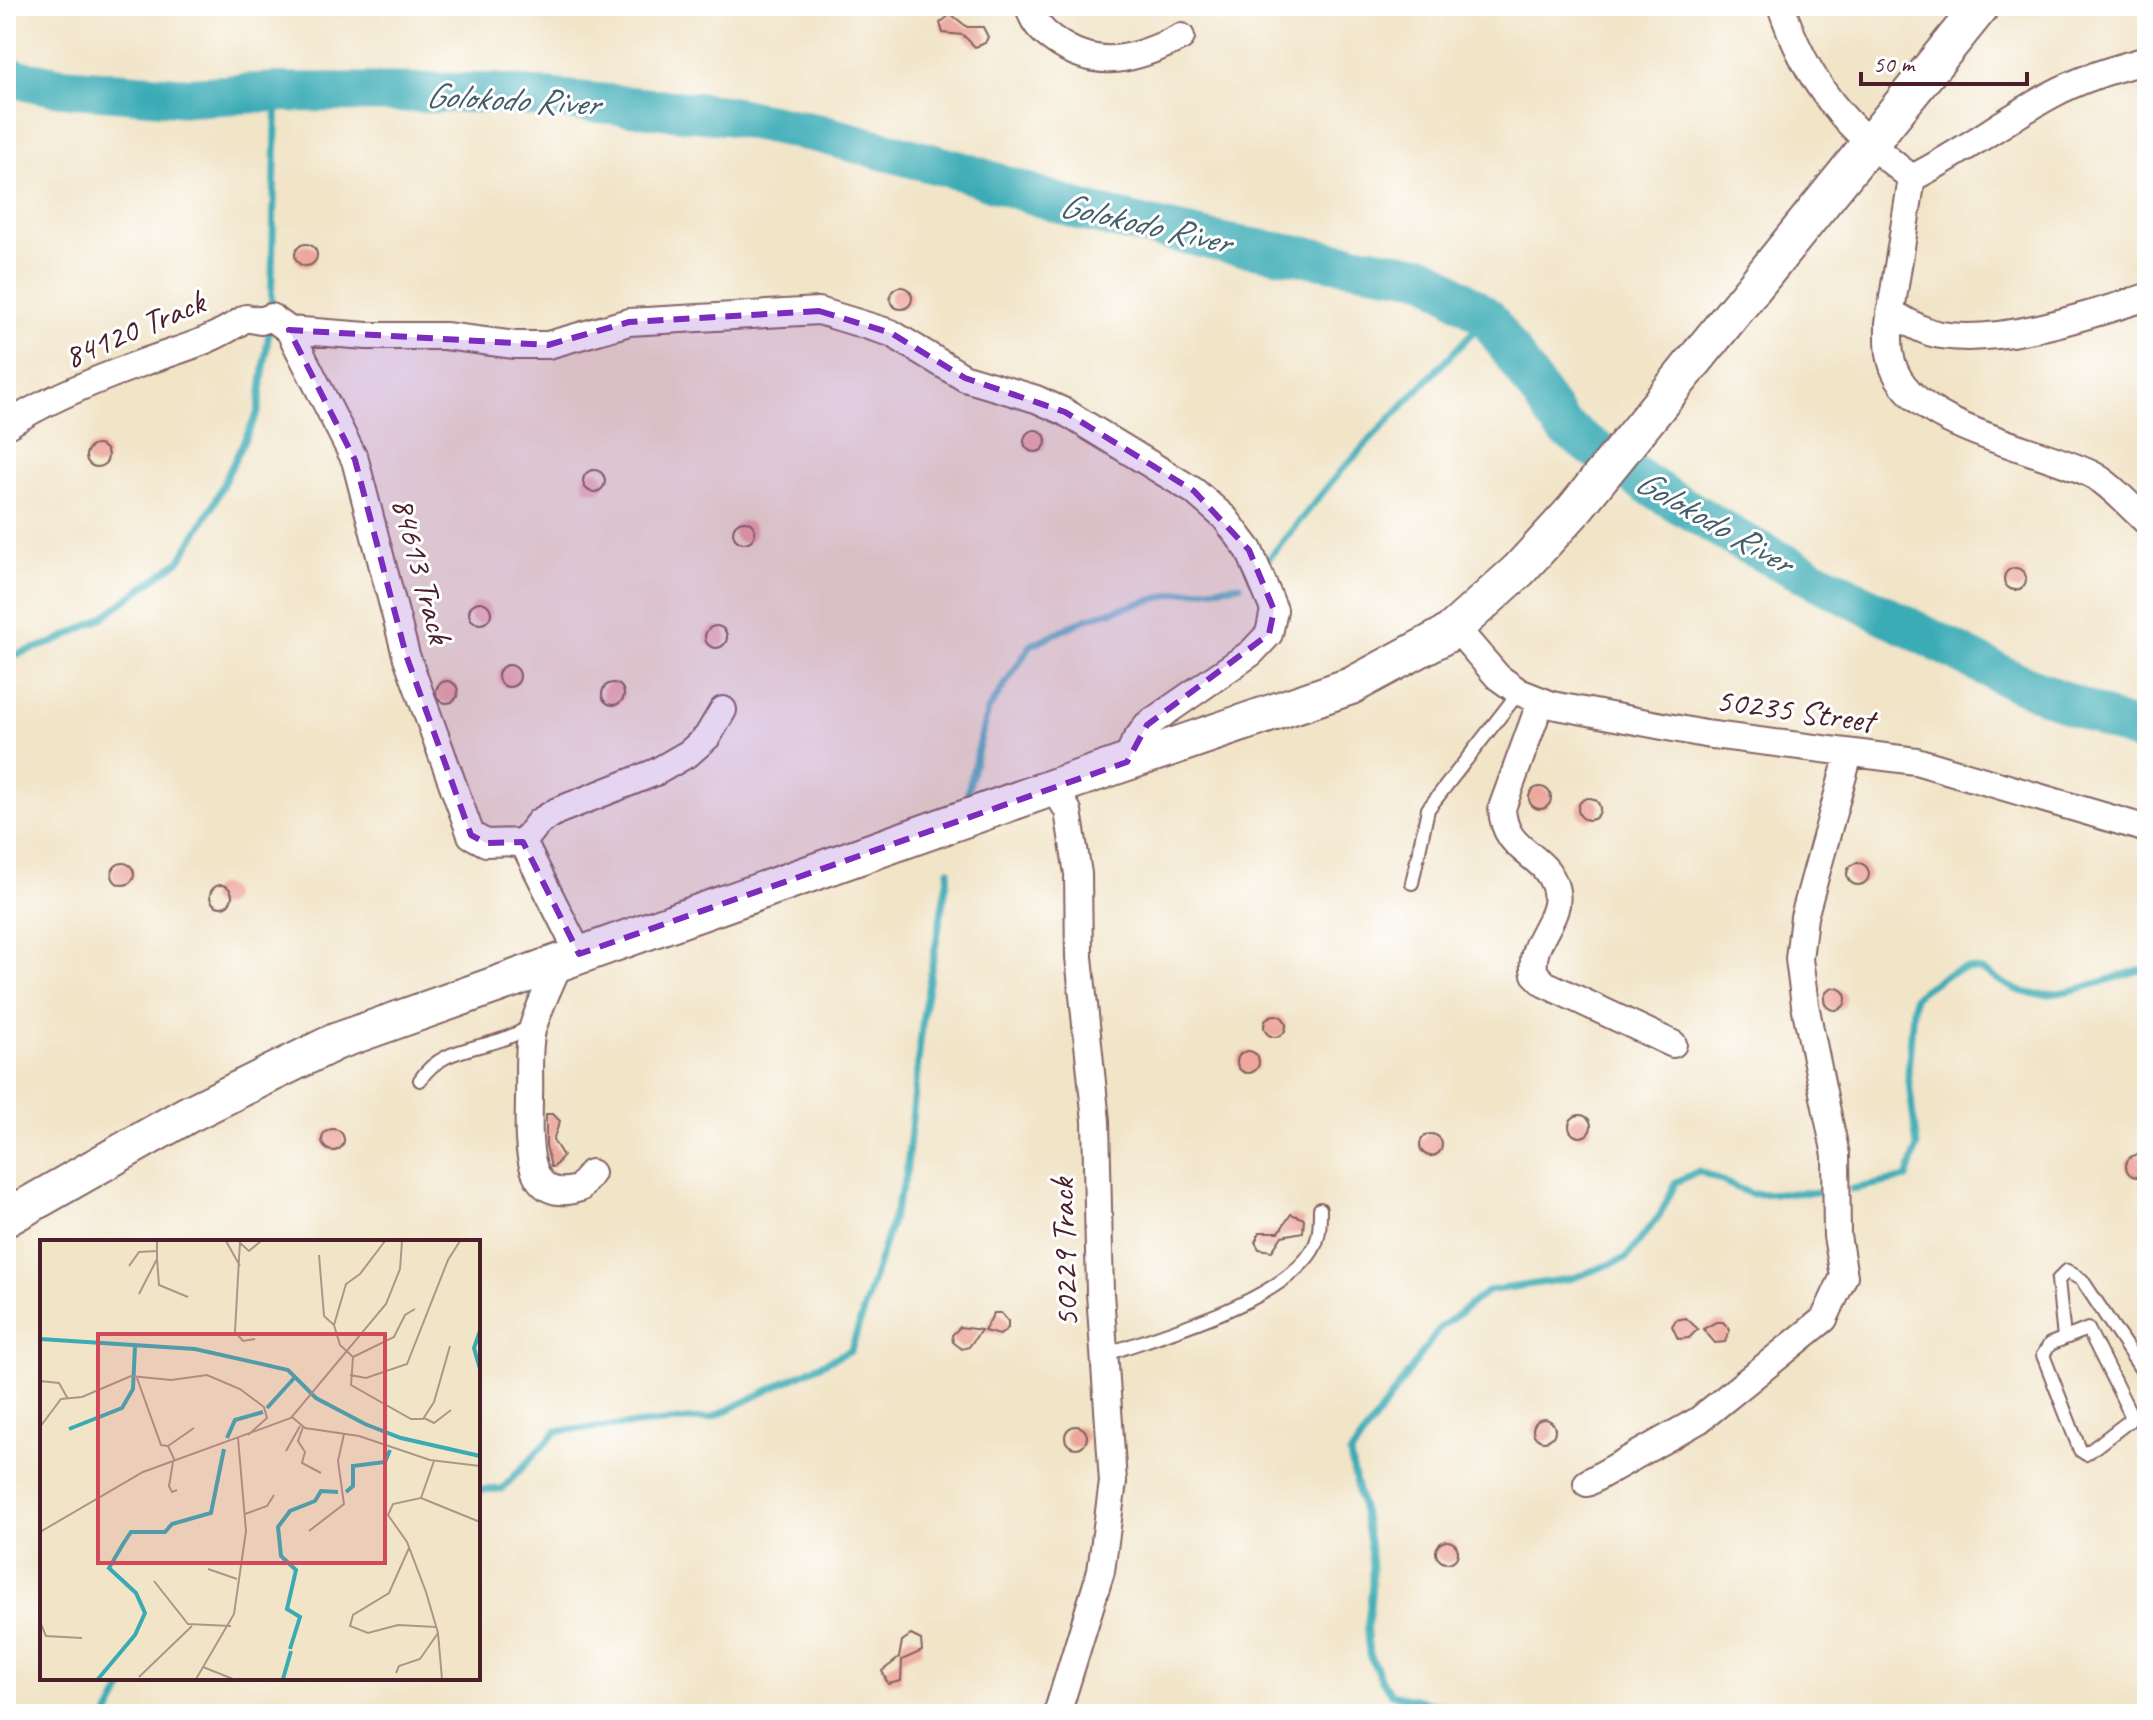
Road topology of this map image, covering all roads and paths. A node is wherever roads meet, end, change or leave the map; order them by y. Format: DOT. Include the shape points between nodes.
graph roads {
  1 [pos="1029,6"];
  2 [pos="1781,6"];
  3 [pos="1981,6"];
  4 [pos="1181,37"];
  5 [pos="2147,60"];
  6 [pos="1869,146"];
  7 [pos="1912,178"];
  8 [pos="2147,297"];
  9 [pos="1890,312"];
  10 [pos="289,330"];
  11 [pos="6,426"];
  12 [pos="2147,522"];
  13 [pos="1455,627"];
  14 [pos="1530,697"];
  15 [pos="723,710"];
  16 [pos="1849,754"];
  17 [pos="1127,762"];
  18 [pos="1054,787"];
  19 [pos="2147,829"];
  20 [pos="523,842"];
  21 [pos="1412,883"];
  22 [pos="569,957"];
  23 [pos="535,1022"];
  24 [pos="1673,1044"];
  25 [pos="420,1080"];
  26 [pos="591,1173"];
  27 [pos="1320,1209"];
  28 [pos="6,1218"];
  29 [pos="2064,1338"];
  30 [pos="1104,1355"];
  31 [pos="2147,1378"];
  32 [pos="1587,1483"];
  33 [pos="1057,1714"];
  1 -- 4 [label="street" via="1042,32 1086,57 1109,62 1143,56"];
  2 -- 6 [label="street" via="1816,86"];
  3 -- 6 [label="street"];
  5 -- 7 [label="street" via="2049,96 1957,156"];
  6 -- 7 [label="street"];
  6 -- 13 [label="street" via="1573,511 1519,570"];
  7 -- 9 [label="street"];
  8 -- 9 [label="street" via="2012,331 1964,336 1924,331"];
  9 -- 12 [label="street" via="1888,347 1895,371 1917,400 1979,434 2096,477"];
  10 -- 11 [label="street, 84120 Track" via="271,317 246,318 211,341 137,365"];
  10 -- 17 [label="street, 84120 Track" via="548,345 629,322 819,311 891,333 965,378 1065,412 1194,491 1225,518 1249,550 1274,610 1269,634 1251,653 1147,725"];
  10 -- 20 [label="street, 84613 Track" via="355,460 406,655 471,835 486,843"];
  13 -- 14 [label="street, 50235 Street" via="1498,677"];
  13 -- 17 [label="street" via="1351,686"];
  14 -- 16 [label="street, 50235 Street" via="1705,734"];
  14 -- 21 [label="lane" via="1428,809"];
  14 -- 24 [label="street" via="1502,808 1510,839 1550,874 1556,890 1556,908 1534,950 1535,974 1545,984"];
  15 -- 20 [label="street" via="707,737 689,753 656,772 557,811"];
  16 -- 19 [label="street, 50235 Street" via="1961,772"];
  16 -- 32 [label="street" via="1804,917 1799,959 1836,1155 1837,1236 1844,1276 1824,1319 1699,1420"];
  17 -- 18 [label="street"];
  18 -- 22 [label="street"];
  18 -- 30 [label="street, 50229 Track" via="1068,811 1078,874 1079,957 1096,1121"];
  20 -- 22 [label="street"];
  22 -- 23 [label="street"];
  22 -- 28 [label="street" via="335,1042 187,1115"];
  23 -- 25 [label="lane" via="502,1041 440,1057"];
  23 -- 26 [label="street" via="530,1045 532,1167 544,1186 557,1192 580,1188"];
  27 -- 30 [label="lane" via="1313,1249 1297,1270 1267,1291"];
  29 -- 29 [label="lane" via="2050,1344 2043,1355 2080,1450 2091,1453 2129,1421 2129,1407 2088,1329"];
  29 -- 31 [label="lane" via="2057,1289 2067,1271 2082,1280"];
  30 -- 33 [label="street, 50229 Track" via="1113,1482 1108,1526 1101,1571"];
}
